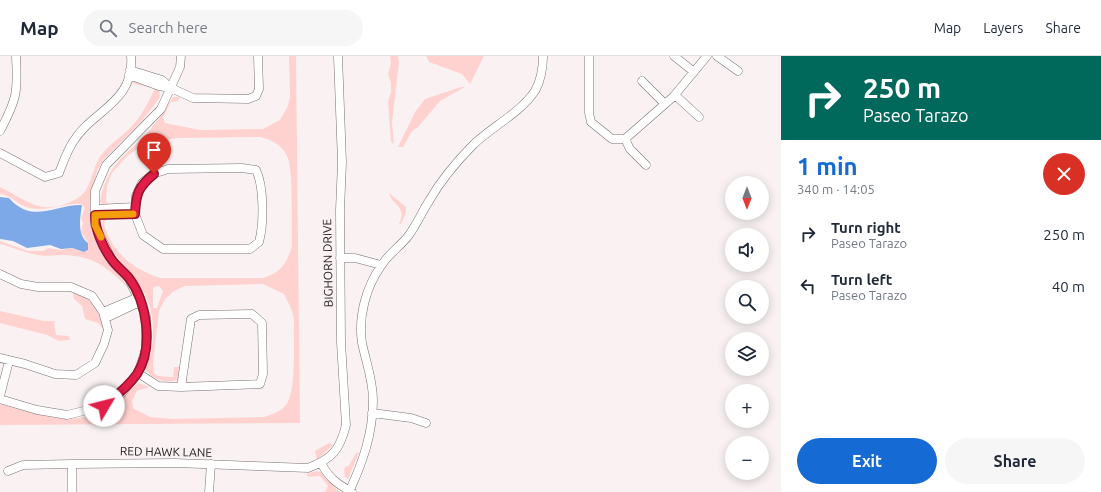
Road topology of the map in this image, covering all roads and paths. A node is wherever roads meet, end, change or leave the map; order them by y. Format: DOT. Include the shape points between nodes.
graph roads {
  1 [pos="16,56"];
  2 [pos="131,56"];
  3 [pos="181,56"];
  4 [pos="258,56"];
  5 [pos="338,56"];
  6 [pos="543,56"];
  7 [pos="589,56"];
  8 [pos="674,56"];
  9 [pos="707,56"];
  10 [pos="717,56"];
  11 [pos="738,71"];
  12 [pos="130,72"];
  13 [pos="694,72"];
  14 [pos="642,81"];
  15 [pos="171,88"];
  16 [pos="675,95"];
  17 [pos="665,104"];
  18 [pos="699,117"];
  19 [pos="0,131"];
  20 [pos="625,139"];
  21 [pos="0,153"];
  22 [pos="646,165"];
  23 [pos="135,211"];
  24 [pos="95,212"];
  25 [pos="340,258"];
  26 [pos="381,266"];
  27 [pos="0,274"];
  28 [pos="140,299"];
  29 [pos="104,315"];
  30 [pos="0,358"];
  31 [pos="9,361"];
  32 [pos="138,373"];
  33 [pos="181,387"];
  34 [pos="0,398"];
  35 [pos="372,413"];
  36 [pos="426,423"];
  37 [pos="322,463"];
  38 [pos="72,464"];
  39 [pos="211,464"];
  40 [pos="8,471"];
  41 [pos="72,492"];
  42 [pos="209,492"];
  43 [pos="350,492"];
  1 -- 19 [label="street" via="18,86 14,105"];
  2 -- 12 [label="street"];
  3 -- 15 [label="street" via="180,67"];
  4 -- 15 [label="street" via="259,89 256,96 248,99 193,98"];
  5 -- 25 [label="street, BIGHORN DRIVE" via="342,162"];
  6 -- 26 [label="street" via="540,79 535,90 524,104 490,130 457,162 429,200 409,236"];
  7 -- 20 [label="street" via="591,122 612,139"];
  8 -- 13 [label="street"];
  9 -- 13 [label="street"];
  10 -- 11 [label="street"];
  12 -- 15 [label="street" via="159,86"];
  12 -- 21 [label="street" via="119,98 73,141 59,173 45,178"];
  13 -- 16 [label="street"];
  14 -- 17 [label="street"];
  15 -- 24 [label="street" via="161,109 106,165 95,191"];
  16 -- 17 [label="street"];
  16 -- 18 [label="street"];
  17 -- 20 [label="street"];
  20 -- 22 [label="street" via="630,149"];
  23 -- 23 [label="street" via="143,235 163,249 250,249 259,242 262,231 260,179 256,170 242,168 168,169 154,174 142,184 136,196"];
  23 -- 24 [label="street"];
  24 -- 28 [label="street" via="95,225 112,260 129,279"];
  25 -- 26 [label="street" via="355,258"];
  25 -- 37 [label="street, BIGHORN DRIVE" via="341,348 346,425 336,452"];
  26 -- 35 [label="street" via="365,299 361,322 362,342 371,381"];
  27 -- 29 [label="street" via="21,284 71,287 92,296"];
  28 -- 29 [label="street"];
  28 -- 32 [label="street" via="146,316 146,349"];
  29 -- 31 [label="street" via="108,330 104,344 95,363 76,375 55,374"];
  30 -- 31 [label="street"];
  31 -- 34 [label="street"];
  32 -- 33 [label="street" via="158,386"];
  32 -- 34 [label="street" via="122,393 104,406 67,415 37,410"];
  33 -- 33 [label="street" via="260,384 263,374 262,324 252,314 199,315 191,319"];
  35 -- 36 [label="street" via="411,418"];
  35 -- 43 [label="street" via="366,453"];
  37 -- 39 [label="street, RED HAWK LANE" via="308,468"];
  37 -- 43 [label="street" via="333,482"];
  38 -- 39 [label="street, RED HAWK LANE"];
  38 -- 40 [label="street, RED HAWK LANE" via="23,465"];
  38 -- 41 [label="street"];
  39 -- 42 [label="street"];
}
